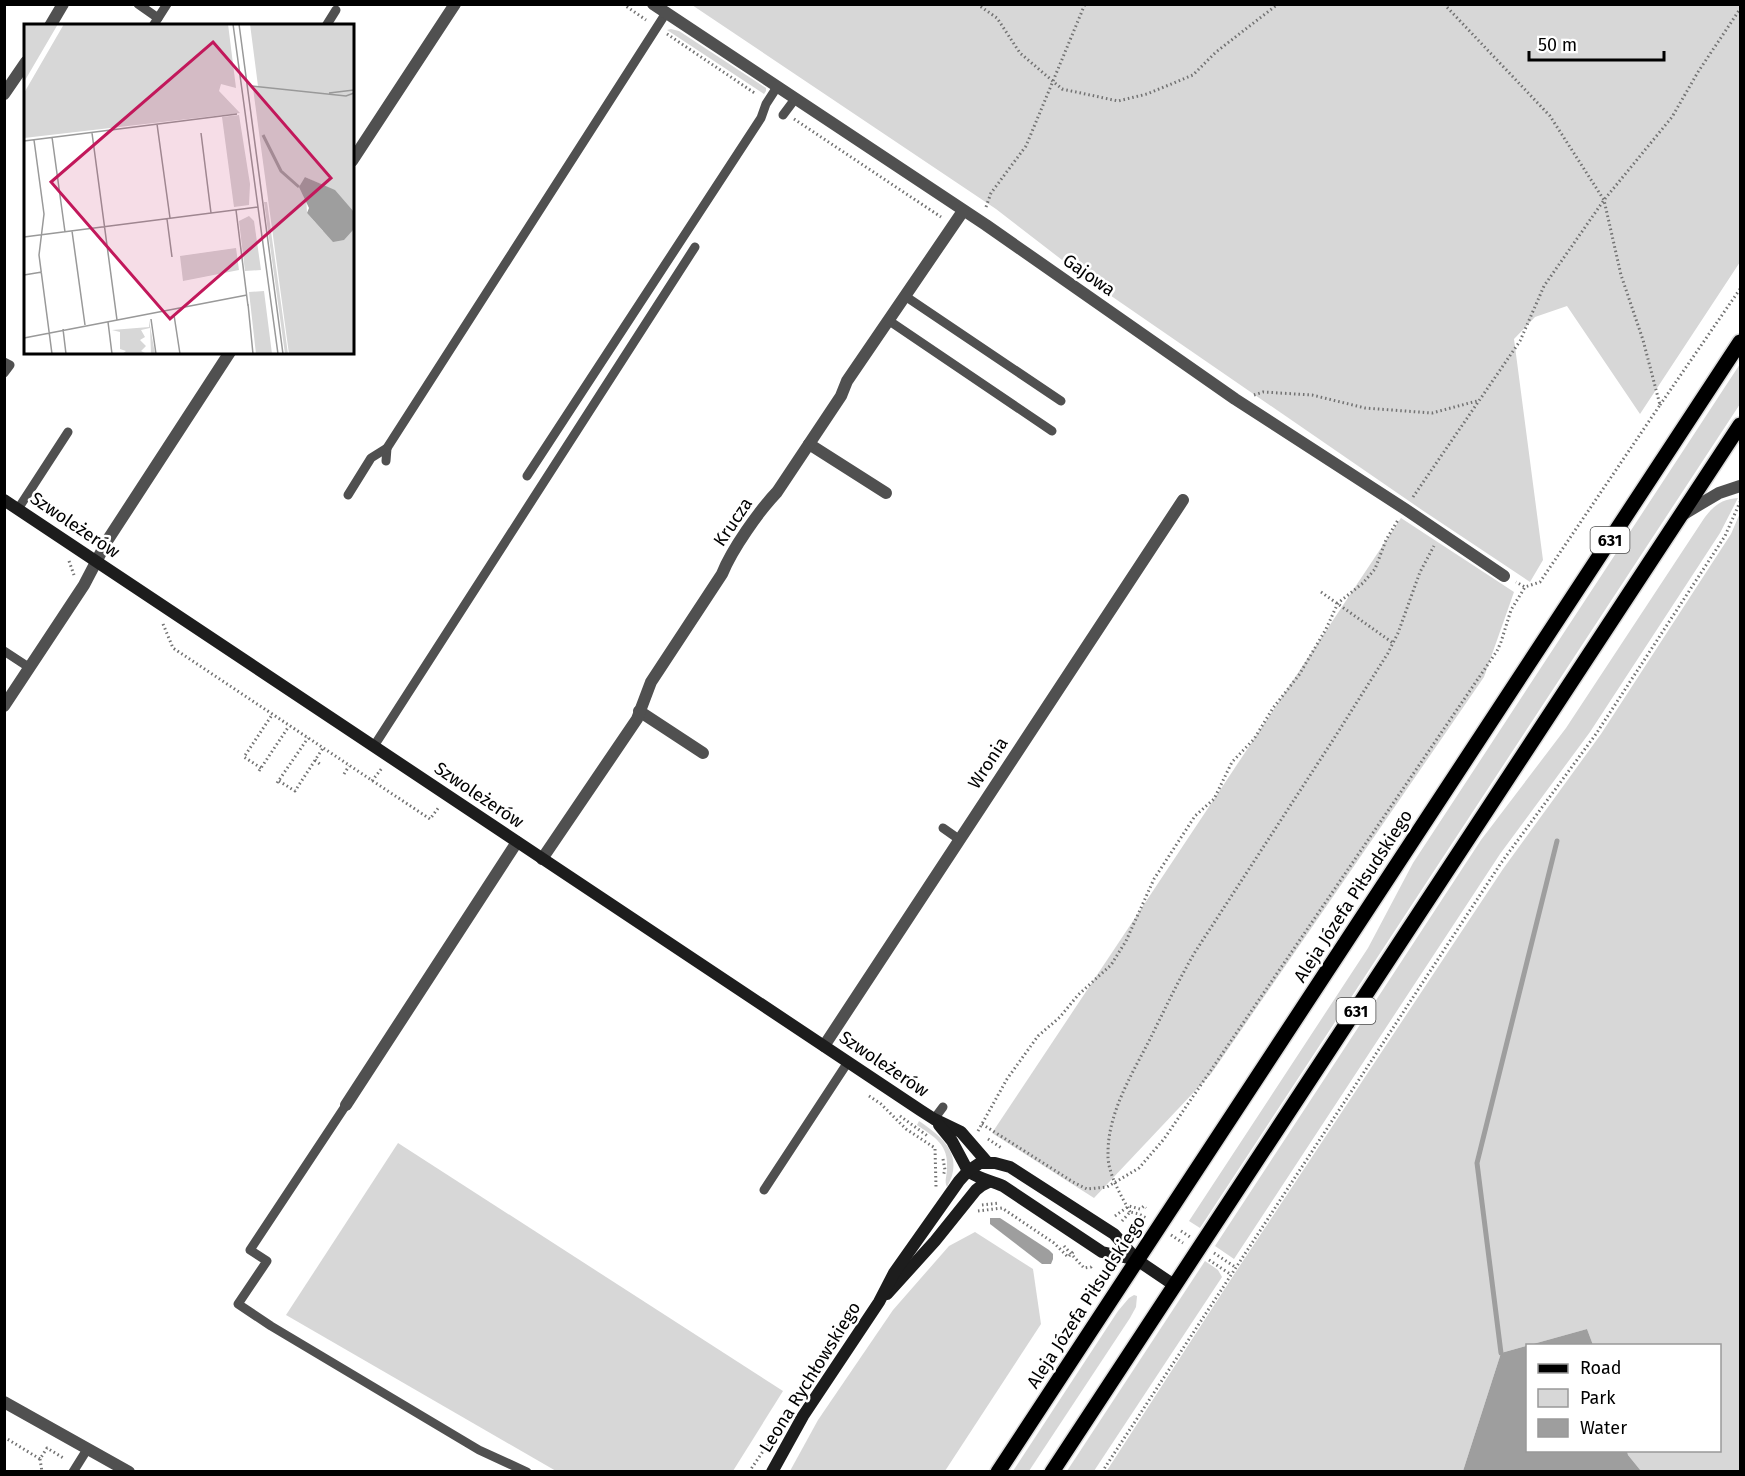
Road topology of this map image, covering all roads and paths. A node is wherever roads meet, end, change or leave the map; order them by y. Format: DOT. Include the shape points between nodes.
graph roads {
  1 [pos="63,4"];
  2 [pos="138,4"];
  3 [pos="167,4"];
  4 [pos="455,4"];
  5 [pos="653,4"];
  6 [pos="977,4"];
  7 [pos="1085,4"];
  8 [pos="1278,4"];
  9 [pos="1444,4"];
  10 [pos="1740,9"];
  11 [pos="336,10"];
  12 [pos="666,13"];
  13 [pos="156,22"];
  14 [pos="51,24"];
  15 [pos="327,24"];
  16 [pos="24,65"];
  17 [pos="1053,81"];
  18 [pos="777,87"];
  19 [pos="4,94"];
  20 [pos="795,99"];
  21 [pos="783,115"];
  22 [pos="354,158"];
  23 [pos="1604,200"];
  24 [pos="963,211"];
  25 [pos="989,212"];
  26 [pos="695,247"];
  27 [pos="1740,289"];
  28 [pos="905,296"];
  29 [pos="888,320"];
  30 [pos="1740,342"];
  31 [pos="229,354"];
  32 [pos="4,362"];
  33 [pos="4,373"];
  34 [pos="1235,399"];
  35 [pos="1479,400"];
  36 [pos="1062,401"];
  37 [pos="1660,405"];
  38 [pos="1740,425"];
  39 [pos="1052,431"];
  40 [pos="68,432"];
  41 [pos="809,444"];
  42 [pos="387,448"];
  43 [pos="386,461"];
  44 [pos="527,476"];
  45 [pos="1740,486"];
  46 [pos="886,493"];
  47 [pos="348,495"];
  48 [pos="4,500"];
  49 [pos="1183,500"];
  50 [pos="1740,506"];
  51 [pos="18,509"];
  52 [pos="1405,509"];
  53 [pos="1681,515"];
  54 [pos="89,525"];
  55 [pos="1442,534"];
  56 [pos="80,537"];
  57 [pos="68,558"];
  58 [pos="96,561"];
  59 [pos="1504,576"];
  60 [pos="84,585"];
  61 [pos="1525,587"];
  62 [pos="1322,592"];
  63 [pos="1338,603"];
  64 [pos="162,621"];
  65 [pos="1393,643"];
  66 [pos="4,651"];
  67 [pos="30,668"];
  68 [pos="4,706"];
  69 [pos="639,711"];
  70 [pos="272,715"];
  71 [pos="289,726"];
  72 [pos="308,738"];
  73 [pos="374,746"];
  74 [pos="323,748"];
  75 [pos="703,753"];
  76 [pos="315,760"];
  77 [pos="321,765"];
  78 [pos="349,766"];
  79 [pos="382,766"];
  80 [pos="344,774"];
  81 [pos="372,781"];
  82 [pos="440,804"];
  83 [pos="943,828"];
  84 [pos="960,840"];
  85 [pos="517,842"];
  86 [pos="542,859"];
  87 [pos="824,1046"];
  88 [pos="848,1062"];
  89 [pos="868,1092"];
  90 [pos="346,1105"];
  91 [pos="943,1107"];
  92 [pos="934,1119"];
  93 [pos="982,1124"];
  94 [pos="970,1141"];
  95 [pos="987,1162"];
  96 [pos="945,1170"];
  97 [pos="968,1171"];
  98 [pos="989,1182"];
  99 [pos="1116,1182"];
  100 [pos="764,1190"];
  101 [pos="1128,1207"];
  102 [pos="1146,1208"];
  103 [pos="1130,1212"];
  104 [pos="1114,1216"];
  105 [pos="1212,1251"];
  106 [pos="1207,1259"];
  107 [pos="1137,1260"];
  108 [pos="1235,1267"];
  109 [pos="1230,1274"];
  110 [pos="1174,1285"];
  111 [pos="879,1302"];
  112 [pos="4,1402"];
  113 [pos="4,1437"];
  114 [pos="88,1448"];
  115 [pos="61,1457"];
  116 [pos="40,1459"];
  117 [pos="42,1472"];
  118 [pos="73,1472"];
  119 [pos="129,1472"];
  120 [pos="526,1472"];
  121 [pos="772,1472"];
  122 [pos="999,1472"];
  123 [pos="1052,1472"];
  124 [pos="1102,1472"];
  1 -- 14 [label="street"];
  2 -- 13 [label="lane"];
  3 -- 13 [label="lane"];
  4 -- 22 [label="street"];
  5 -- 12 [label="street, Gajowa"];
  6 -- 17 [label="path" via="997,18 1020,53"];
  7 -- 17 [label="path"];
  8 -- 17 [label="path" via="1193,75 1147,94 1118,101 1062,89"];
  9 -- 23 [label="path" via="1550,116"];
  10 -- 23 [label="path" via="1672,117"];
  11 -- 15 [label="lane"];
  12 -- 18 [label="street, Gajowa"];
  12 -- 42 [label="lane"];
  16 -- 19 [label="street"];
  17 -- 25 [label="path" via="1026,146 991,193 984,210"];
  18 -- 20 [label="street, Gajowa"];
  18 -- 44 [label="lane" via="761,118"];
  20 -- 21 [label="lane"];
  20 -- 24 [label="street, Gajowa"];
  23 -- 35 [label="path" via="1544,286 1520,341"];
  23 -- 37 [label="path" via="1621,275"];
  24 -- 28 [label="street, Krucza"];
  24 -- 34 [label="street, Gajowa"];
  26 -- 73 [label="lane"];
  27 -- 37 [label="path"];
  28 -- 29 [label="street, Krucza"];
  28 -- 36 [label="lane"];
  29 -- 39 [label="lane"];
  29 -- 41 [label="street, Krucza"];
  30 -- 107 [label="main road, Aleja Józefa Piłsudskiego / 631"];
  31 -- 58 [label="street"];
  32 -- 33 [label="lane" via="10,365"];
  34 -- 35 [label="path" via="1263,392 1312,395 1365,408 1432,413"];
  34 -- 52 [label="street, Gajowa"];
  35 -- 52 [label="path"];
  37 -- 61 [label="path" via="1540,582"];
  38 -- 53 [label="main road, 631"];
  40 -- 51 [label="lane"];
  41 -- 46 [label="street"];
  41 -- 69 [label="street, Krucza" via="728,560 651,682"];
  42 -- 43 [label="lane"];
  42 -- 47 [label="lane" via="371,458"];
  45 -- 53 [label="street"];
  48 -- 51 [label="street, Szwoleżerów"];
  49 -- 84 [label="street, Wronia"];
  50 -- 108 [label="path" via="1725,536 1596,734 1501,863"];
  51 -- 58 [label="street, Szwoleżerów"];
  52 -- 55 [label="street, Gajowa"];
  52 -- 63 [label="path" via="1386,540 1375,569"];
  53 -- 110 [label="main road, 631"];
  54 -- 56 [label="path"];
  55 -- 59 [label="street, Gajowa"];
  55 -- 65 [label="path" via="1420,572"];
  57 -- 60 [label="path" via="75,579"];
  58 -- 60 [label="street"];
  58 -- 73 [label="street, Szwoleżerów"];
  59 -- 61 [label="path"];
  60 -- 67 [label="street"];
  61 -- 99 [label="path" via="1510,610 1497,651 1164,1138 1139,1168"];
  62 -- 63 [label="path"];
  63 -- 65 [label="path"];
  63 -- 93 [label="path" via="1299,675 1254,740 1232,762 1214,799 1195,816 1154,879 1126,941 1111,964 1038,1036 1007,1079"];
  64 -- 70 [label="path" via="173,648"];
  65 -- 99 [label="path" via="1180,978 1115,1115 1108,1154"];
  66 -- 67 [label="lane"];
  67 -- 68 [label="street"];
  69 -- 75 [label="street"];
  69 -- 86 [label="street, Krucza"];
  70 -- 71 [label="path"];
  70 -- 71 [label="path" via="244,757 260,770"];
  71 -- 72 [label="path"];
  72 -- 74 [label="path"];
  72 -- 76 [label="path" via="278,782 295,791"];
  73 -- 85 [label="street, Szwoleżerów"];
  74 -- 76 [label="path"];
  74 -- 78 [label="path"];
  76 -- 77 [label="path"];
  78 -- 80 [label="path"];
  78 -- 81 [label="path"];
  79 -- 81 [label="path"];
  81 -- 82 [label="path" via="430,819"];
  83 -- 84 [label="lane"];
  84 -- 87 [label="street, Wronia"];
  85 -- 86 [label="street, Szwoleżerów"];
  85 -- 90 [label="street"];
  86 -- 87 [label="street, Szwoleżerów"];
  87 -- 88 [label="street, Szwoleżerów"];
  88 -- 92 [label="street, Szwoleżerów"];
  88 -- 100 [label="lane"];
  89 -- 96 [label="path" via="937,1142"];
  90 -- 120 [label="lane" via="250,1250 267,1261 238,1304 479,1450"];
  91 -- 92 [label="lane"];
  92 -- 94 [label="street, Szwoleżerów"];
  92 -- 97 [label="street, Szwoleżerów" via="952,1141"];
  93 -- 94 [label="path"];
  93 -- 99 [label="path" via="1087,1189"];
  94 -- 95 [label="street, Szwoleżerów"];
  95 -- 97 [label="street"];
  95 -- 107 [label="street" via="1010,1167 1113,1234"];
  97 -- 98 [label="street"];
  97 -- 111 [label="street, Leona Rychłowskiego" via="894,1274"];
  98 -- 107 [label="street" via="1003,1186 1102,1252"];
  98 -- 111 [label="street, Leona Rychłowskiego" via="976,1190"];
  99 -- 101 [label="path"];
  101 -- 102 [label="path"];
  101 -- 103 [label="path"];
  101 -- 104 [label="path"];
  105 -- 108 [label="path"];
  106 -- 109 [label="path"];
  107 -- 110 [label="street"];
  107 -- 122 [label="main road, Aleja Józefa Piłsudskiego / 631"];
  108 -- 109 [label="path"];
  109 -- 124 [label="path"];
  110 -- 123 [label="main road, 631"];
  111 -- 121 [label="street, Leona Rychłowskiego" via="803,1416"];
  112 -- 114 [label="street"];
  113 -- 116 [label="path"];
  114 -- 118 [label="lane"];
  114 -- 119 [label="street"];
  115 -- 116 [label="path" via="47,1448"];
  116 -- 117 [label="path"];
}
